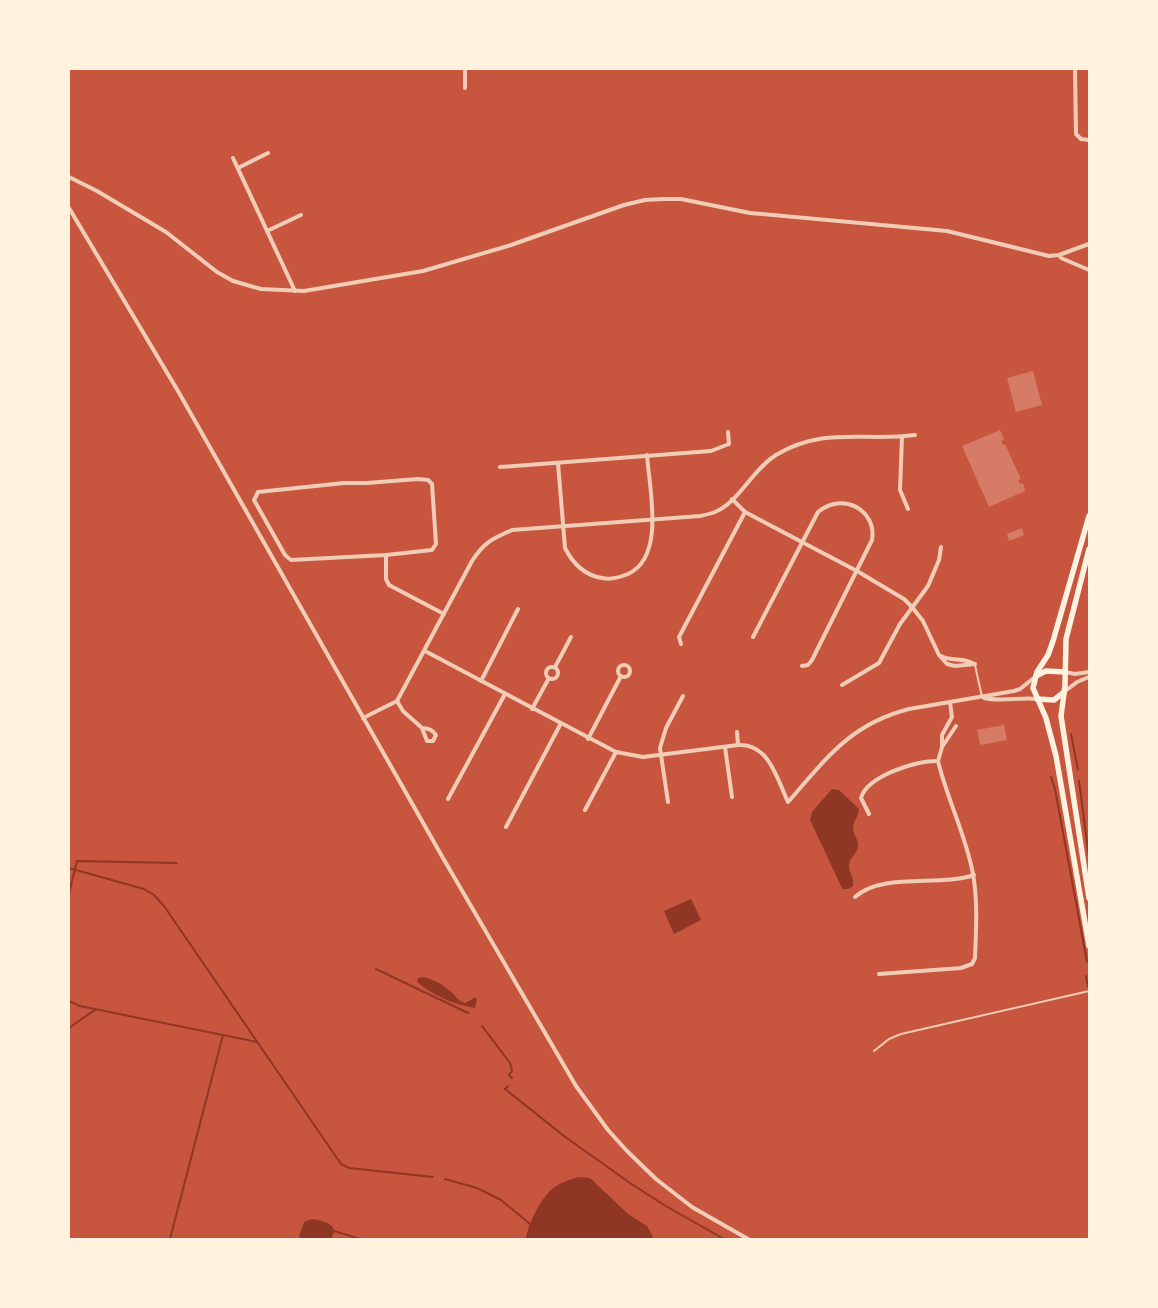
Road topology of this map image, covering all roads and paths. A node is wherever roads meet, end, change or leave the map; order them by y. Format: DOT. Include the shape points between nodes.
graph roads {
  1 [pos="465,69"];
  2 [pos="1076,69"];
  3 [pos="465,88"];
  4 [pos="1089,140"];
  5 [pos="268,153"];
  6 [pos="234,158"];
  7 [pos="238,168"];
  8 [pos="69,177"];
  9 [pos="69,208"];
  10 [pos="301,215"];
  11 [pos="267,231"];
  12 [pos="1089,244"];
  13 [pos="1059,255"];
  14 [pos="1089,270"];
  15 [pos="295,291"];
  16 [pos="728,432"];
  17 [pos="915,434"];
  18 [pos="902,436"];
  19 [pos="647,455"];
  20 [pos="558,462"];
  21 [pos="500,467"];
  22 [pos="732,499"];
  23 [pos="908,508"];
  24 [pos="745,512"];
  25 [pos="1089,516"];
  26 [pos="652,520"];
  27 [pos="562,526"];
  28 [pos="802,542"];
  29 [pos="941,547"];
  30 [pos="1089,549"];
  31 [pos="386,556"];
  32 [pos="857,572"];
  33 [pos="912,607"];
  34 [pos="518,609"];
  35 [pos="444,614"];
  36 [pos="571,637"];
  37 [pos="753,637"];
  38 [pos="681,644"];
  39 [pos="425,651"];
  40 [pos="939,655"];
  41 [pos="975,664"];
  42 [pos="802,666"];
  43 [pos="555,667"];
  44 [pos="1065,672"];
  45 [pos="1089,672"];
  46 [pos="620,676"];
  47 [pos="1036,676"];
  48 [pos="549,678"];
  49 [pos="1089,678"];
  50 [pos="481,681"];
  51 [pos="842,685"];
  52 [pos="1064,692"];
  53 [pos="505,694"];
  54 [pos="683,696"];
  55 [pos="982,697"];
  56 [pos="1037,700"];
  57 [pos="398,701"];
  58 [pos="950,702"];
  59 [pos="532,709"];
  60 [pos="952,717"];
  61 [pos="363,718"];
  62 [pos="560,724"];
  63 [pos="956,726"];
  64 [pos="422,728"];
  65 [pos="736,732"];
  66 [pos="588,739"];
  67 [pos="738,745"];
  68 [pos="725,746"];
  69 [pos="942,746"];
  70 [pos="616,752"];
  71 [pos="662,755"];
  72 [pos="938,760"];
  73 [pos="732,797"];
  74 [pos="448,799"];
  75 [pos="668,802"];
  76 [pos="585,810"];
  77 [pos="869,814"];
  78 [pos="506,828"];
  79 [pos="974,875"];
  80 [pos="855,897"];
  81 [pos="1089,898"];
  82 [pos="1089,946"];
  83 [pos="879,974"];
  84 [pos="1089,991"];
  85 [pos="874,1051"];
  86 [pos="748,1239"];
  1 -- 3 [label="street"];
  2 -- 4 [label="street" via="1076,134"];
  5 -- 7 [label="street"];
  6 -- 7 [label="street"];
  7 -- 11 [label="street"];
  8 -- 15 [label="street" via="166,232 233,281 261,289"];
  9 -- 61 [label="street" via="178,391"];
  10 -- 11 [label="street"];
  11 -- 15 [label="street"];
  12 -- 13 [label="street"];
  13 -- 14 [label="street"];
  13 -- 15 [label="street" via="1049,256 947,231 750,213 698,202 664,199 624,205 510,245 423,270"];
  16 -- 19 [label="street" via="729,444 711,450"];
  17 -- 18 [label="street"];
  18 -- 22 [label="street" via="818,438 796,444 775,455"];
  18 -- 23 [label="street" via="900,490"];
  19 -- 20 [label="street"];
  19 -- 26 [label="street"];
  20 -- 21 [label="street"];
  20 -- 27 [label="street"];
  22 -- 24 [label="street"];
  22 -- 26 [label="street" via="716,512"];
  24 -- 28 [label="street"];
  24 -- 38 [label="street" via="679,637"];
  25 -- 47 [label="main road" via="1053,641"];
  26 -- 27 [label="street"];
  26 -- 27 [label="street" via="650,547 641,564 632,572 612,579 593,576 575,564 565,548"];
  27 -- 35 [label="street" via="512,530 490,539 472,561"];
  28 -- 32 [label="street"];
  28 -- 32 [label="street" via="818,512 826,506 845,503 856,507 870,519 874,531"];
  28 -- 37 [label="street"];
  29 -- 33 [label="street" via="928,586"];
  30 -- 44 [label="main road" via="1067,630"];
  31 -- 31 [label="street" via="432,550 436,544 431,481 344,483 258,492 256,495 256,505 285,556 291,560"];
  31 -- 35 [label="street" via="389,585"];
  32 -- 33 [label="street"];
  32 -- 42 [label="street" via="812,660"];
  33 -- 40 [label="street" via="923,621"];
  33 -- 51 [label="street" via="879,663"];
  34 -- 50 [label="street"];
  35 -- 39 [label="street"];
  36 -- 43 [label="street"];
  39 -- 50 [label="street"];
  39 -- 57 [label="street"];
  40 -- 41 [label="street"];
  40 -- 41 [label="street" via="951,666"];
  41 -- 55 [label="lane"];
  43 -- 48 [label="street" via="547,669"];
  43 -- 48 [label="street" via="558,674"];
  44 -- 45 [label="street"];
  44 -- 47 [label="main road" via="1046,672"];
  44 -- 52 [label="main road"];
  46 -- 66 [label="street"];
  47 -- 55 [label="street" via="1020,689"];
  47 -- 56 [label="main road" via="1033,686"];
  48 -- 59 [label="street"];
  49 -- 52 [label="street"];
  50 -- 53 [label="street"];
  52 -- 56 [label="main road" via="1054,700"];
  52 -- 81 [label="main road" via="1062,725"];
  53 -- 59 [label="street"];
  53 -- 74 [label="street"];
  54 -- 71 [label="street" via="664,734 660,748"];
  55 -- 56 [label="street"];
  55 -- 58 [label="street"];
  56 -- 82 [label="main road" via="1046,718 1056,756"];
  57 -- 61 [label="street"];
  57 -- 64 [label="street" via="403,712"];
  58 -- 60 [label="street"];
  58 -- 67 [label="street" via="898,711 860,729 833,751 788,802 763,753 751,746"];
  59 -- 62 [label="street"];
  60 -- 63 [label="lane"];
  60 -- 69 [label="street" via="942,735"];
  61 -- 86 [label="street" via="567,1072 592,1109 627,1151 667,1188"];
  62 -- 66 [label="street"];
  62 -- 78 [label="street"];
  63 -- 69 [label="street"];
  65 -- 67 [label="street"];
  66 -- 70 [label="street"];
  67 -- 68 [label="street"];
  68 -- 71 [label="street"];
  68 -- 73 [label="street"];
  69 -- 72 [label="street"];
  70 -- 71 [label="street" via="635,757"];
  70 -- 76 [label="street"];
  71 -- 75 [label="street"];
  72 -- 77 [label="street" via="902,767 865,790 861,798"];
  72 -- 79 [label="street"];
  79 -- 80 [label="street" via="956,880 891,883 862,891"];
  79 -- 83 [label="street" via="974,961 967,966"];
  84 -- 85 [label="lane" via="901,1034 888,1039"];
}
